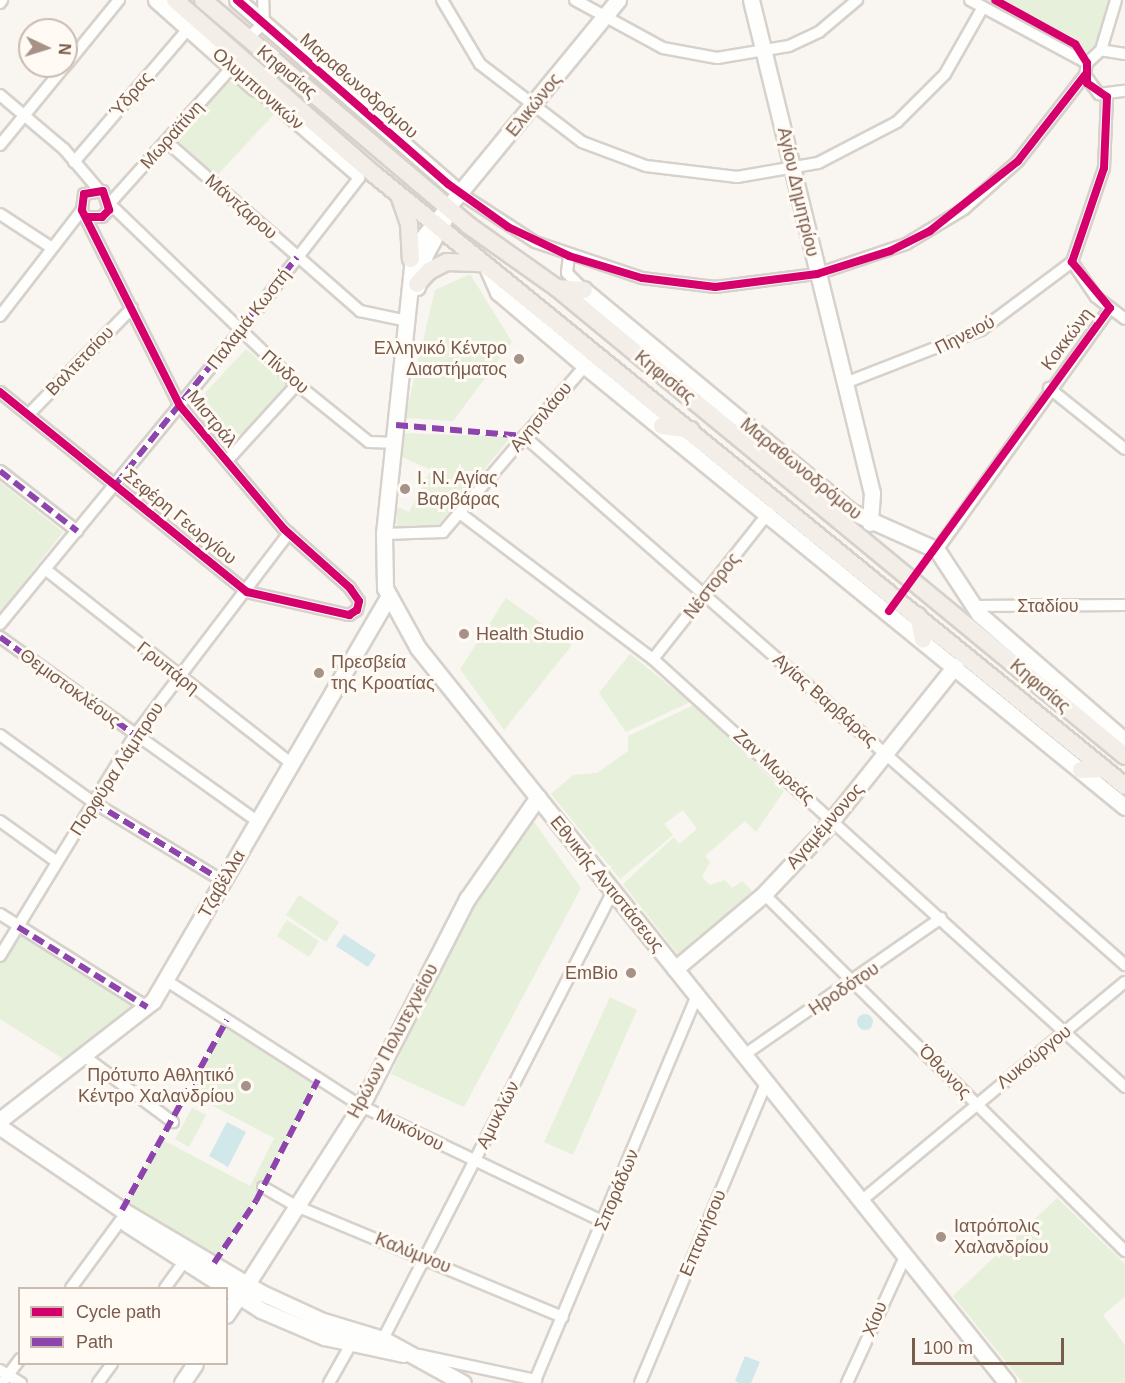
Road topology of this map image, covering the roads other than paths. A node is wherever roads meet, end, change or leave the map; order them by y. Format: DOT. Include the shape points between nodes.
graph roads {
  1 [pos="119,0"];
  2 [pos="156,0"];
  3 [pos="174,0"];
  4 [pos="203,0"];
  5 [pos="237,0"];
  6 [pos="263,0"];
  7 [pos="442,0"];
  8 [pos="575,0"];
  9 [pos="594,0"];
  10 [pos="618,0"];
  11 [pos="752,0"];
  12 [pos="857,0"];
  13 [pos="970,0"];
  14 [pos="1116,0"];
  15 [pos="983,7"];
  16 [pos="606,17"];
  17 [pos="264,23"];
  18 [pos="188,28"];
  19 [pos="248,39"];
  20 [pos="78,49"];
  21 [pos="1101,50"];
  22 [pos="766,54"];
  23 [pos="1125,54"];
  24 [pos="1087,63"];
  25 [pos="232,67"];
  26 [pos="1085,75"];
  27 [pos="55,78"];
  28 [pos="255,88"];
  29 [pos="1125,91"];
  30 [pos="0,95"];
  31 [pos="1107,97"];
  32 [pos="287,98"];
  33 [pos="533,108"];
  34 [pos="24,116"];
  35 [pos="167,142"];
  36 [pos="0,145"];
  37 [pos="74,162"];
  38 [pos="793,170"];
  39 [pos="359,178"];
  40 [pos="98,189"];
  41 [pos="396,192"];
  42 [pos="460,194"];
  43 [pos="111,204"];
  44 [pos="84,208"];
  45 [pos="448,208"];
  46 [pos="0,214"];
  47 [pos="436,225"];
  48 [pos="49,246"];
  49 [pos="569,256"];
  50 [pos="297,257"];
  51 [pos="411,259"];
  52 [pos="1072,262"];
  53 [pos="486,265"];
  54 [pos="817,274"];
  55 [pos="417,284"];
  56 [pos="556,288"];
  57 [pos="584,290"];
  58 [pos="132,308"];
  59 [pos="1110,308"];
  60 [pos="1,311"];
  61 [pos="1125,319"];
  62 [pos="407,321"];
  63 [pos="240,332"];
  64 [pos="585,366"];
  65 [pos="845,383"];
  66 [pos="297,384"];
  67 [pos="1049,388"];
  68 [pos="0,392"];
  69 [pos="180,406"];
  70 [pos="28,415"];
  71 [pos="662,426"];
  72 [pos="691,430"];
  73 [pos="524,436"];
  74 [pos="394,443"];
  75 [pos="1125,449"];
  76 [pos="227,461"];
  77 [pos="0,471"];
  78 [pos="116,484"];
  79 [pos="823,489"];
  80 [pos="828,511"];
  81 [pos="461,514"];
  82 [pos="772,515"];
  83 [pos="797,518"];
  84 [pos="870,523"];
  85 [pos="77,531"];
  86 [pos="289,533"];
  87 [pos="384,534"];
  88 [pos="937,550"];
  89 [pos="45,570"];
  90 [pos="247,591"];
  91 [pos="705,596"];
  92 [pos="388,598"];
  93 [pos="1125,605"];
  94 [pos="360,606"];
  95 [pos="971,606"];
  96 [pos="918,616"];
  97 [pos="0,624"];
  98 [pos="0,637"];
  99 [pos="923,639"];
  100 [pos="999,642"];
  101 [pos="653,659"];
  102 [pos="955,666"];
  103 [pos="179,678"];
  104 [pos="0,735"];
  105 [pos="135,735"];
  106 [pos="1125,741"];
  107 [pos="886,754"];
  108 [pos="1125,756"];
  109 [pos="293,765"];
  110 [pos="1104,768"];
  111 [pos="1081,770"];
  112 [pos="1125,786"];
  113 [pos="538,797"];
  114 [pos="93,802"];
  115 [pos="1125,807"];
  116 [pos="832,820"];
  117 [pos="0,821"];
  118 [pos="258,822"];
  119 [pos="57,862"];
  120 [pos="223,881"];
  121 [pos="613,891"];
  122 [pos="764,894"];
  123 [pos="0,914"];
  124 [pos="941,918"];
  125 [pos="18,927"];
  126 [pos="0,957"];
  127 [pos="1125,965"];
  128 [pos="675,969"];
  129 [pos="167,981"];
  130 [pos="857,981"];
  131 [pos="1125,982"];
  132 [pos="697,996"];
  133 [pos="147,1007"];
  134 [pos="1066,1031"];
  135 [pos="744,1055"];
  136 [pos="84,1056"];
  137 [pos="766,1083"];
  138 [pos="1125,1087"];
  139 [pos="976,1104"];
  140 [pos="361,1106"];
  141 [pos="0,1120"];
  142 [pos="172,1122"];
  143 [pos="0,1127"];
  144 [pos="0,1139"];
  145 [pos="474,1161"];
  146 [pos="263,1187"];
  147 [pos="861,1201"];
  148 [pos="297,1206"];
  149 [pos="121,1220"];
  150 [pos="604,1222"];
  151 [pos="1125,1251"];
  152 [pos="425,1257"];
  153 [pos="906,1257"];
  154 [pos="185,1260"];
  155 [pos="72,1287"];
  156 [pos="166,1287"];
  157 [pos="242,1291"];
  158 [pos="228,1312"];
  159 [pos="563,1317"];
  160 [pos="354,1338"];
  161 [pos="383,1339"];
  162 [pos="409,1355"];
  163 [pos="18,1361"];
  164 [pos="111,1365"];
  165 [pos="194,1365"];
  166 [pos="3,1376"];
  167 [pos="535,1382"];
  168 [pos="21,1383"];
  169 [pos="99,1383"];
  170 [pos="182,1383"];
  171 [pos="329,1383"];
  172 [pos="463,1383"];
  173 [pos="640,1383"];
  174 [pos="847,1383"];
  175 [pos="1006,1383"];
  1 -- 20 [label="street"];
  2 -- 18 [label="street, Ολυμπιονικών"];
  3 -- 32 [label="main road, Κηφισίας"];
  4 -- 19 [label="main road, Κηφισίας"];
  5 -- 17 [label="street, Μαραθωνοδρόμου"];
  6 -- 17 [label="street"];
  7 -- 33 [label="street" via="480,64"];
  8 -- 16 [label="street"];
  9 -- 16 [label="street"];
  10 -- 16 [label="street, Ελικώνος"];
  11 -- 22 [label="street, Αγίου Δημητρίου"];
  12 -- 22 [label="street" via="819,32"];
  13 -- 15 [label="street"];
  14 -- 21 [label="street"];
  15 -- 24 [label="street"];
  15 -- 38 [label="street" via="924,101 847,152"];
  16 -- 22 [label="street" via="663,48 717,58"];
  16 -- 33 [label="street, Ελικώνος"];
  17 -- 19 [label="street"];
  17 -- 42 [label="street, Μαραθωνοδρόμου"];
  18 -- 25 [label="street, Ολυμπιονικών"];
  18 -- 37 [label="street, Ύδρας"];
  19 -- 45 [label="main road, Κηφισίας"];
  21 -- 23 [label="street"];
  21 -- 24 [label="street"];
  22 -- 38 [label="street, Αγίου Δημητρίου"];
  24 -- 26 [label="street"];
  25 -- 28 [label="street, Ολυμπιονικών"];
  25 -- 35 [label="street, Μωραϊτίνη"];
  26 -- 31 [label="street" via="1092,90"];
  26 -- 54 [label="street" via="1018,160 964,209 906,244"];
  27 -- 34 [label="street"];
  28 -- 32 [label="main road"];
  28 -- 39 [label="street, Ολυμπιονικών"];
  29 -- 31 [label="street"];
  30 -- 34 [label="street"];
  31 -- 52 [label="street" via="1104,168"];
  32 -- 41 [label="main road, Κηφισίας"];
  33 -- 38 [label="street" via="582,142 646,166 718,177"];
  33 -- 42 [label="street, Ελικώνος"];
  34 -- 36 [label="street"];
  34 -- 37 [label="street"];
  35 -- 43 [label="street, Μωραϊτίνη"];
  35 -- 50 [label="street, Μάντζαρου"];
  37 -- 40 [label="street"];
  37 -- 44 [label="street, Μιστράλ"];
  38 -- 54 [label="street, Αγίου Δημητρίου"];
  39 -- 50 [label="street, Παλαμά Κωστή"];
  40 -- 43 [label="street, Πίνδου"];
  40 -- 44 [label="street"];
  41 -- 47 [label="main road, Κηφισίας"];
  41 -- 51 [label="main road" via="408,216"];
  42 -- 45 [label="street, Ελικώνος"];
  42 -- 49 [label="street" via="535,242"];
  43 -- 44 [label="street, Μωραϊτίνη" via="102,218"];
  43 -- 63 [label="street, Πίνδου"];
  44 -- 48 [label="street"];
  44 -- 58 [label="street, Μιστράλ"];
  45 -- 47 [label="street, Εθνικής Αντιστάσεως"];
  45 -- 56 [label="main road, Κηφισίας"];
  46 -- 48 [label="street"];
  47 -- 51 [label="street, Εθνικής Αντιστάσεως"];
  47 -- 53 [label="main road, Κηφισίας"];
  47 -- 55 [label="street, Εθνικής Αντιστάσεως"];
  48 -- 60 [label="street"];
  49 -- 54 [label="street" via="642,278 715,286"];
  49 -- 57 [label="street, Μαραθωνοδρόμου" via="567,273"];
  50 -- 62 [label="street, Μάντζαρου" via="360,311"];
  50 -- 63 [label="street, Παλαμά Κωστή"];
  51 -- 62 [label="street, Εθνικής Αντιστάσεως"];
  52 -- 59 [label="street, Κοκκώνη"];
  52 -- 65 [label="street, Πηνειού" via="981,330"];
  53 -- 55 [label="main road" via="468,259 447,262 429,271"];
  53 -- 64 [label="street, Κηφισίας" via="498,292"];
  53 -- 72 [label="main road, Κηφισίας"];
  54 -- 65 [label="street, Αγίου Δημητρίου"];
  55 -- 62 [label="street, Εθνικής Αντιστάσεως"];
  56 -- 57 [label="main road"];
  56 -- 80 [label="main road, Κηφισίας"];
  57 -- 79 [label="street, Μαραθωνοδρόμου"];
  58 -- 69 [label="street, Μιστράλ"];
  58 -- 70 [label="street, Βαλτετσίου"];
  59 -- 61 [label="street"];
  59 -- 67 [label="street, Κοκκώνη"];
  62 -- 74 [label="street, Εθνικής Αντιστάσεως"];
  63 -- 66 [label="street, Πίνδου"];
  63 -- 69 [label="street, Παλαμά Κωστή"];
  64 -- 71 [label="street, Κηφισίας"];
  64 -- 73 [label="street, Αγησιλάου"];
  65 -- 84 [label="street, Αγίου Δημητρίου" via="872,493"];
  66 -- 74 [label="street, Πίνδου" via="369,442"];
  66 -- 76 [label="street"];
  67 -- 75 [label="street"];
  67 -- 88 [label="street, Κοκκώνη"];
  68 -- 70 [label="street, Σεφέρη Γεωργίου"];
  69 -- 76 [label="street, Μιστράλ"];
  69 -- 78 [label="street, Παλαμά Κωστή"];
  70 -- 78 [label="street, Σεφέρη Γεωργίου"];
  71 -- 72 [label="main road"];
  71 -- 82 [label="street, Κηφισίας"];
  72 -- 83 [label="main road, Κηφισίας"];
  73 -- 81 [label="street, Αγησιλάου"];
  73 -- 91 [label="street, Αγίας Βαρβάρας"];
  74 -- 87 [label="street, Εθνικής Αντιστάσεως"];
  76 -- 86 [label="street, Μιστράλ"];
  77 -- 85 [label="street"];
  78 -- 85 [label="street, Παλαμά Κωστή"];
  78 -- 90 [label="street, Σεφέρη Γεωργίου"];
  79 -- 80 [label="main road"];
  79 -- 84 [label="street, Μαραθωνοδρόμου"];
  80 -- 100 [label="main road, Κηφισίας"];
  81 -- 87 [label="street, Αγησιλάου" via="437,535"];
  81 -- 101 [label="street, Ζαν Μωρεάς"];
  82 -- 83 [label="main road"];
  82 -- 91 [label="street, Νέστορος"];
  82 -- 99 [label="street, Κηφισίας"];
  83 -- 96 [label="main road, Κηφισίας"];
  84 -- 88 [label="street, Μαραθωνοδρόμου"];
  85 -- 89 [label="street, Παλαμά Κωστή"];
  86 -- 90 [label="street, Πορφύρα Λάμπρου"];
  86 -- 94 [label="street, Μιστράλ" via="350,588"];
  87 -- 92 [label="street, Εθνικής Αντιστάσεως"];
  88 -- 95 [label="street"];
  89 -- 97 [label="street, Παλαμά Κωστή"];
  89 -- 103 [label="street, Γρυπάρη"];
  90 -- 94 [label="street, Σεφέρη Γεωργίου" via="349,615"];
  90 -- 103 [label="street, Πορφύρα Λάμπρου"];
  91 -- 101 [label="street, Νέστορος"];
  91 -- 107 [label="street, Αγίας Βαρβάρας"];
  92 -- 109 [label="street, Τζαβέλλα"];
  92 -- 113 [label="street, Εθνικής Αντιστάσεως" via="418,648"];
  93 -- 95 [label="street, Σταδίου"];
  95 -- 100 [label="street"];
  96 -- 99 [label="main road"];
  96 -- 110 [label="main road, Κηφισίας"];
  98 -- 105 [label="street, Θεμιστοκλέους"];
  99 -- 102 [label="street, Κηφισίας"];
  100 -- 106 [label="street"];
  100 -- 108 [label="main road, Κηφισίας"];
  101 -- 116 [label="street, Ζαν Μωρεάς"];
  102 -- 107 [label="street, Αγαμέμνονος"];
  102 -- 111 [label="street, Κηφισίας"];
  103 -- 105 [label="street, Πορφύρα Λάμπρου"];
  103 -- 109 [label="street, Γρυπάρη"];
  104 -- 114 [label="street"];
  105 -- 114 [label="street, Πορφύρα Λάμπρου"];
  105 -- 118 [label="street, Θεμιστοκλέους"];
  107 -- 116 [label="street, Αγαμέμνονος"];
  107 -- 127 [label="street, Αγίας Βαρβάρας"];
  109 -- 118 [label="street, Τζαβέλλα"];
  110 -- 111 [label="main road"];
  110 -- 112 [label="main road, Κηφισίας"];
  111 -- 115 [label="street, Κηφισίας"];
  113 -- 121 [label="street, Εθνικής Αντιστάσεως"];
  113 -- 140 [label="street, Ηρώων Πολυτεχνείου" via="467,899"];
  114 -- 119 [label="street, Πορφύρα Λάμπρου"];
  114 -- 120 [label="street"];
  116 -- 122 [label="street, Αγαμέμνονος"];
  116 -- 124 [label="street, Ζαν Μωρεάς"];
  117 -- 119 [label="street"];
  118 -- 120 [label="street, Τζαβέλλα"];
  119 -- 125 [label="street, Πορφύρα Λάμπρου"];
  120 -- 129 [label="street, Τζαβέλλα"];
  121 -- 128 [label="street, Εθνικής Αντιστάσεως"];
  121 -- 145 [label="street, Αμυκλών"];
  122 -- 128 [label="street, Αγαμέμνονος"];
  122 -- 130 [label="street, Όθωνος"];
  123 -- 125 [label="street"];
  124 -- 130 [label="street, Ηροδότου"];
  124 -- 134 [label="street, Ζαν Μωρεάς"];
  125 -- 126 [label="street, Πορφύρα Λάμπρου"];
  125 -- 133 [label="street"];
  128 -- 132 [label="street, Εθνικής Αντιστάσεως"];
  129 -- 133 [label="street, Τζαβέλλα"];
  129 -- 140 [label="street, Μυκόνου"];
  130 -- 135 [label="street, Ηροδότου"];
  130 -- 139 [label="street, Όθωνος"];
  131 -- 134 [label="street, Λυκούργου"];
  132 -- 135 [label="street, Εθνικής Αντιστάσεως"];
  132 -- 150 [label="street, Σποράδων"];
  133 -- 136 [label="street, Τζαβέλλα"];
  134 -- 138 [label="street, Ζαν Μωρεάς"];
  134 -- 139 [label="street, Λυκούργου"];
  135 -- 137 [label="street, Εθνικής Αντιστάσεως"];
  136 -- 141 [label="street, Τζαβέλλα"];
  136 -- 142 [label="street"];
  137 -- 147 [label="street, Εθνικής Αντιστάσεως"];
  137 -- 173 [label="street, Επτανήσου"];
  139 -- 147 [label="street, Λυκούργου"];
  139 -- 151 [label="street, Όθωνος"];
  140 -- 145 [label="street, Μυκόνου"];
  140 -- 148 [label="street, Ηρώων Πολυτεχνείου"];
  143 -- 157 [label="street"];
  144 -- 149 [label="street"];
  145 -- 150 [label="street, Μυκόνου"];
  145 -- 152 [label="street, Αμυκλών"];
  146 -- 148 [label="street, Καλύμνου"];
  147 -- 153 [label="street, Εθνικής Αντιστάσεως"];
  148 -- 152 [label="street, Καλύμνου"];
  148 -- 157 [label="street, Ηρώων Πολυτεχνείου"];
  149 -- 154 [label="street"];
  149 -- 155 [label="street"];
  150 -- 159 [label="street, Σποράδων"];
  152 -- 159 [label="street, Καλύμνου"];
  152 -- 161 [label="street, Αμυκλών"];
  153 -- 174 [label="street, Χίου"];
  153 -- 175 [label="street, Εθνικής Αντιστάσεως"];
  154 -- 156 [label="street"];
  154 -- 157 [label="street"];
  157 -- 158 [label="street, Ηρώων Πολυτεχνείου"];
  157 -- 160 [label="street" via="304,1330"];
  159 -- 167 [label="street, Σποράδων"];
  160 -- 161 [label="street"];
  160 -- 162 [label="street"];
  160 -- 171 [label="street"];
  161 -- 162 [label="street"];
  162 -- 167 [label="street"];
  162 -- 172 [label="street"];
  163 -- 166 [label="street"];
  164 -- 169 [label="street"];
  165 -- 170 [label="street"];
  166 -- 168 [label="street"];
}
